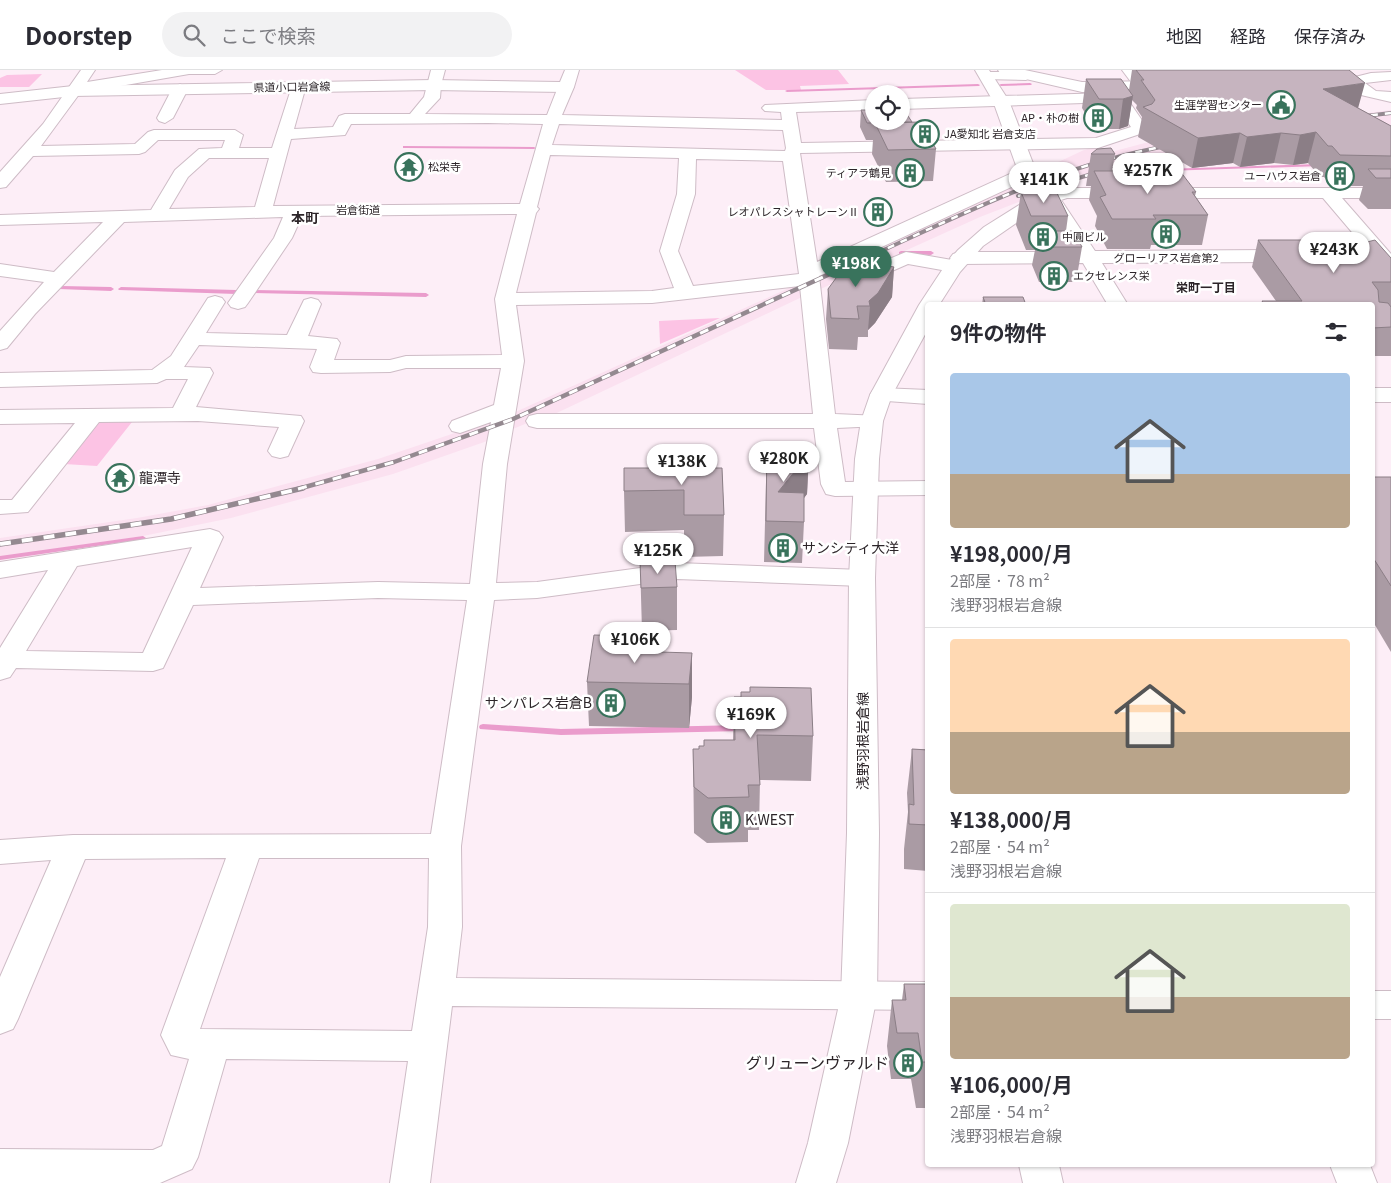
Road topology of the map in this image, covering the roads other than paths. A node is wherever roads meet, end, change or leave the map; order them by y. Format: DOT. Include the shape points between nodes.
graph roads {
  1 [pos="88,70"];
  2 [pos="215,70"];
  3 [pos="438,70"];
  4 [pos="572,70"];
  5 [pos="1005,70"];
  6 [pos="1129,70"];
  7 [pos="984,73"];
  8 [pos="1026,76"];
  9 [pos="1391,76"];
  10 [pos="1351,78"];
  11 [pos="297,81"];
  12 [pos="433,85"];
  13 [pos="1142,86"];
  14 [pos="1185,86"];
  15 [pos="566,87"];
  16 [pos="180,89"];
  17 [pos="74,90"];
  18 [pos="785,91"];
  19 [pos="1115,92"];
  20 [pos="1391,97"];
  21 [pos="0,99"];
  22 [pos="1001,101"];
  23 [pos="559,104"];
  24 [pos="578,104"];
  25 [pos="910,104"];
  26 [pos="865,105"];
  27 [pos="751,108"];
  28 [pos="788,108"];
  29 [pos="165,118"];
  30 [pos="415,118"];
  31 [pos="552,120"];
  32 [pos="790,125"];
  33 [pos="339,132"];
  34 [pos="286,134"];
  35 [pos="1016,143"];
  36 [pos="331,150"];
  37 [pos="543,150"];
  38 [pos="30,151"];
  39 [pos="793,152"];
  40 [pos="229,153"];
  41 [pos="297,153"];
  42 [pos="280,154"];
  43 [pos="688,154"];
  44 [pos="0,164"];
  45 [pos="18,164"];
  46 [pos="1028,172"];
  47 [pos="0,183"];
  48 [pos="1391,193"];
  49 [pos="1329,194"];
  50 [pos="1042,199"];
  51 [pos="530,209"];
  52 [pos="295,211"];
  53 [pos="262,212"];
  54 [pos="156,216"];
  55 [pos="117,218"];
  56 [pos="0,220"];
  57 [pos="1312,256"];
  58 [pos="1357,256"];
  59 [pos="1090,257"];
  60 [pos="1387,261"];
  61 [pos="957,262"];
  62 [pos="0,270"];
  63 [pos="60,278"];
  64 [pos="819,286"];
  65 [pos="686,293"];
  66 [pos="505,299"];
  67 [pos="215,302"];
  68 [pos="932,302"];
  69 [pos="1116,302"];
  70 [pos="238,303"];
  71 [pos="311,304"];
  72 [pos="28,310"];
  73 [pos="0,311"];
  74 [pos="925,314"];
  75 [pos="192,338"];
  76 [pos="294,342"];
  77 [pos="0,344"];
  78 [pos="513,361"];
  79 [pos="164,373"];
  80 [pos="0,380"];
  81 [pos="1391,395"];
  82 [pos="1375,396"];
  83 [pos="925,398"];
  84 [pos="506,408"];
  85 [pos="877,408"];
  86 [pos="94,414"];
  87 [pos="180,414"];
  88 [pos="0,417"];
  89 [pos="536,421"];
  90 [pos="825,421"];
  91 [pos="460,426"];
  92 [pos="280,451"];
  93 [pos="925,488"];
  94 [pos="866,489"];
  95 [pos="0,507"];
  96 [pos="66,562"];
  97 [pos="0,570"];
  98 [pos="862,578"];
  99 [pos="482,592"];
  100 [pos="183,597"];
  101 [pos="4,665"];
  102 [pos="445,846"];
  103 [pos="73,847"];
  104 [pos="246,848"];
  105 [pos="0,852"];
  106 [pos="436,992"];
  107 [pos="859,996"];
  108 [pos="925,996"];
  109 [pos="1375,1005"];
  110 [pos="1391,1005"];
  111 [pos="0,1019"];
  112 [pos="212,1045"];
  113 [pos="429,1046"];
  114 [pos="0,1166"];
  115 [pos="1039,1167"];
  116 [pos="1351,1167"];
  117 [pos="410,1183"];
  118 [pos="816,1183"];
  119 [pos="1043,1183"];
  120 [pos="1357,1183"];
  1 -- 17 [label="street"];
  2 -- 17 [label="street" via="189,70"];
  3 -- 12 [label="street"];
  4 -- 15 [label="street"];
  5 -- 8 [label="street"];
  6 -- 13 [label="street"];
  7 -- 8 [label="street"];
  7 -- 22 [label="street"];
  8 -- 19 [label="street"];
  9 -- 10 [label="street"];
  10 -- 20 [label="street" via="1373,96"];
  11 -- 12 [label="street, 県道小口岩倉線"];
  11 -- 16 [label="street, 県道小口岩倉線"];
  11 -- 34 [label="street"];
  12 -- 15 [label="street, 県道小口岩倉線"];
  12 -- 30 [label="street" via="432,98"];
  13 -- 14 [label="street"];
  13 -- 19 [label="street"];
  15 -- 23 [label="street"];
  16 -- 17 [label="street, 県道小口岩倉線"];
  16 -- 29 [label="street"];
  17 -- 21 [label="street, 県道小口岩倉線"];
  17 -- 38 [label="street"];
  18 -- 28 [label="street"];
  19 -- 22 [label="street"];
  19 -- 35 [label="street" via="1140,129 1098,143"];
  22 -- 25 [label="street"];
  22 -- 35 [label="street"];
  23 -- 24 [label="street"];
  23 -- 31 [label="street"];
  26 -- 28 [label="street"];
  27 -- 28 [label="street"];
  28 -- 32 [label="street"];
  30 -- 31 [label="street"];
  30 -- 33 [label="street" via="345,119"];
  31 -- 32 [label="street"];
  31 -- 37 [label="street"];
  32 -- 39 [label="street"];
  33 -- 34 [label="street"];
  33 -- 36 [label="street"];
  34 -- 42 [label="street"];
  35 -- 39 [label="street"];
  35 -- 46 [label="street"];
  37 -- 43 [label="street"];
  37 -- 51 [label="street"];
  38 -- 40 [label="street" via="139,149 154,134 236,135"];
  38 -- 45 [label="street"];
  39 -- 43 [label="street"];
  39 -- 64 [label="street"];
  40 -- 42 [label="street"];
  40 -- 54 [label="street" via="205,153 181,174"];
  41 -- 42 [label="street"];
  42 -- 53 [label="street"];
  43 -- 65 [label="street" via="686,194 669,251"];
  44 -- 45 [label="street"];
  45 -- 47 [label="street"];
  46 -- 50 [label="street"];
  46 -- 64 [label="street"];
  48 -- 49 [label="street"];
  49 -- 50 [label="street" via="1067,193"];
  49 -- 60 [label="street"];
  50 -- 59 [label="street" via="1058,206"];
  50 -- 61 [label="street" via="993,227"];
  51 -- 52 [label="street, 岩倉街道"];
  51 -- 66 [label="street"];
  52 -- 53 [label="street, 岩倉街道"];
  52 -- 70 [label="street" via="283,238"];
  53 -- 54 [label="street, 岩倉街道"];
  54 -- 55 [label="street, 岩倉街道"];
  55 -- 56 [label="street, 岩倉街道"];
  55 -- 63 [label="street"];
  57 -- 59 [label="street"];
  58 -- 60 [label="street"];
  59 -- 61 [label="street"];
  59 -- 69 [label="street"];
  61 -- 64 [label="street" via="906,258"];
  61 -- 68 [label="street"];
  62 -- 63 [label="street"];
  63 -- 72 [label="street"];
  64 -- 65 [label="street"];
  64 -- 90 [label="street"];
  65 -- 66 [label="street"];
  66 -- 78 [label="street"];
  67 -- 75 [label="street"];
  71 -- 76 [label="street"];
  72 -- 73 [label="street"];
  72 -- 77 [label="street"];
  74 -- 85 [label="street, 浅野羽根岩倉線"];
  75 -- 76 [label="street"];
  75 -- 79 [label="street" via="179,360"];
  76 -- 78 [label="street" via="330,343 321,367"];
  78 -- 84 [label="street"];
  79 -- 80 [label="street" via="157,376"];
  79 -- 87 [label="street" via="202,373"];
  81 -- 82 [label="street"];
  83 -- 85 [label="street"];
  84 -- 91 [label="street"];
  84 -- 99 [label="street" via="495,464"];
  85 -- 90 [label="street"];
  85 -- 94 [label="street, 浅野羽根岩倉線"];
  86 -- 87 [label="street"];
  86 -- 88 [label="street"];
  86 -- 95 [label="street" via="19,507"];
  87 -- 92 [label="street" via="293,421"];
  89 -- 90 [label="street"];
  90 -- 94 [label="street" via="835,489"];
  93 -- 94 [label="street"];
  94 -- 98 [label="street, 浅野羽根岩倉線"];
  96 -- 97 [label="street"];
  96 -- 100 [label="street" via="210,537"];
  96 -- 101 [label="street"];
  98 -- 99 [label="street" via="677,571 537,590"];
  98 -- 107 [label="street, 浅野羽根岩倉線" via="863,833"];
  99 -- 100 [label="street" via="378,590"];
  99 -- 102 [label="street"];
  100 -- 101 [label="street" via="152,662"];
  102 -- 104 [label="street"];
  102 -- 106 [label="street" via="444,926"];
  103 -- 104 [label="street"];
  103 -- 105 [label="street"];
  103 -- 111 [label="street"];
  104 -- 112 [label="street" via="178,1035 184,1044"];
  106 -- 107 [label="street"];
  106 -- 113 [label="street"];
  107 -- 108 [label="street"];
  107 -- 118 [label="street, 浅野羽根岩倉線" via="828,1143"];
  109 -- 110 [label="street"];
  112 -- 113 [label="street"];
  112 -- 114 [label="street" via="178,1158 156,1167"];
  113 -- 117 [label="street"];
  115 -- 119 [label="street"];
  116 -- 120 [label="street"];
}
